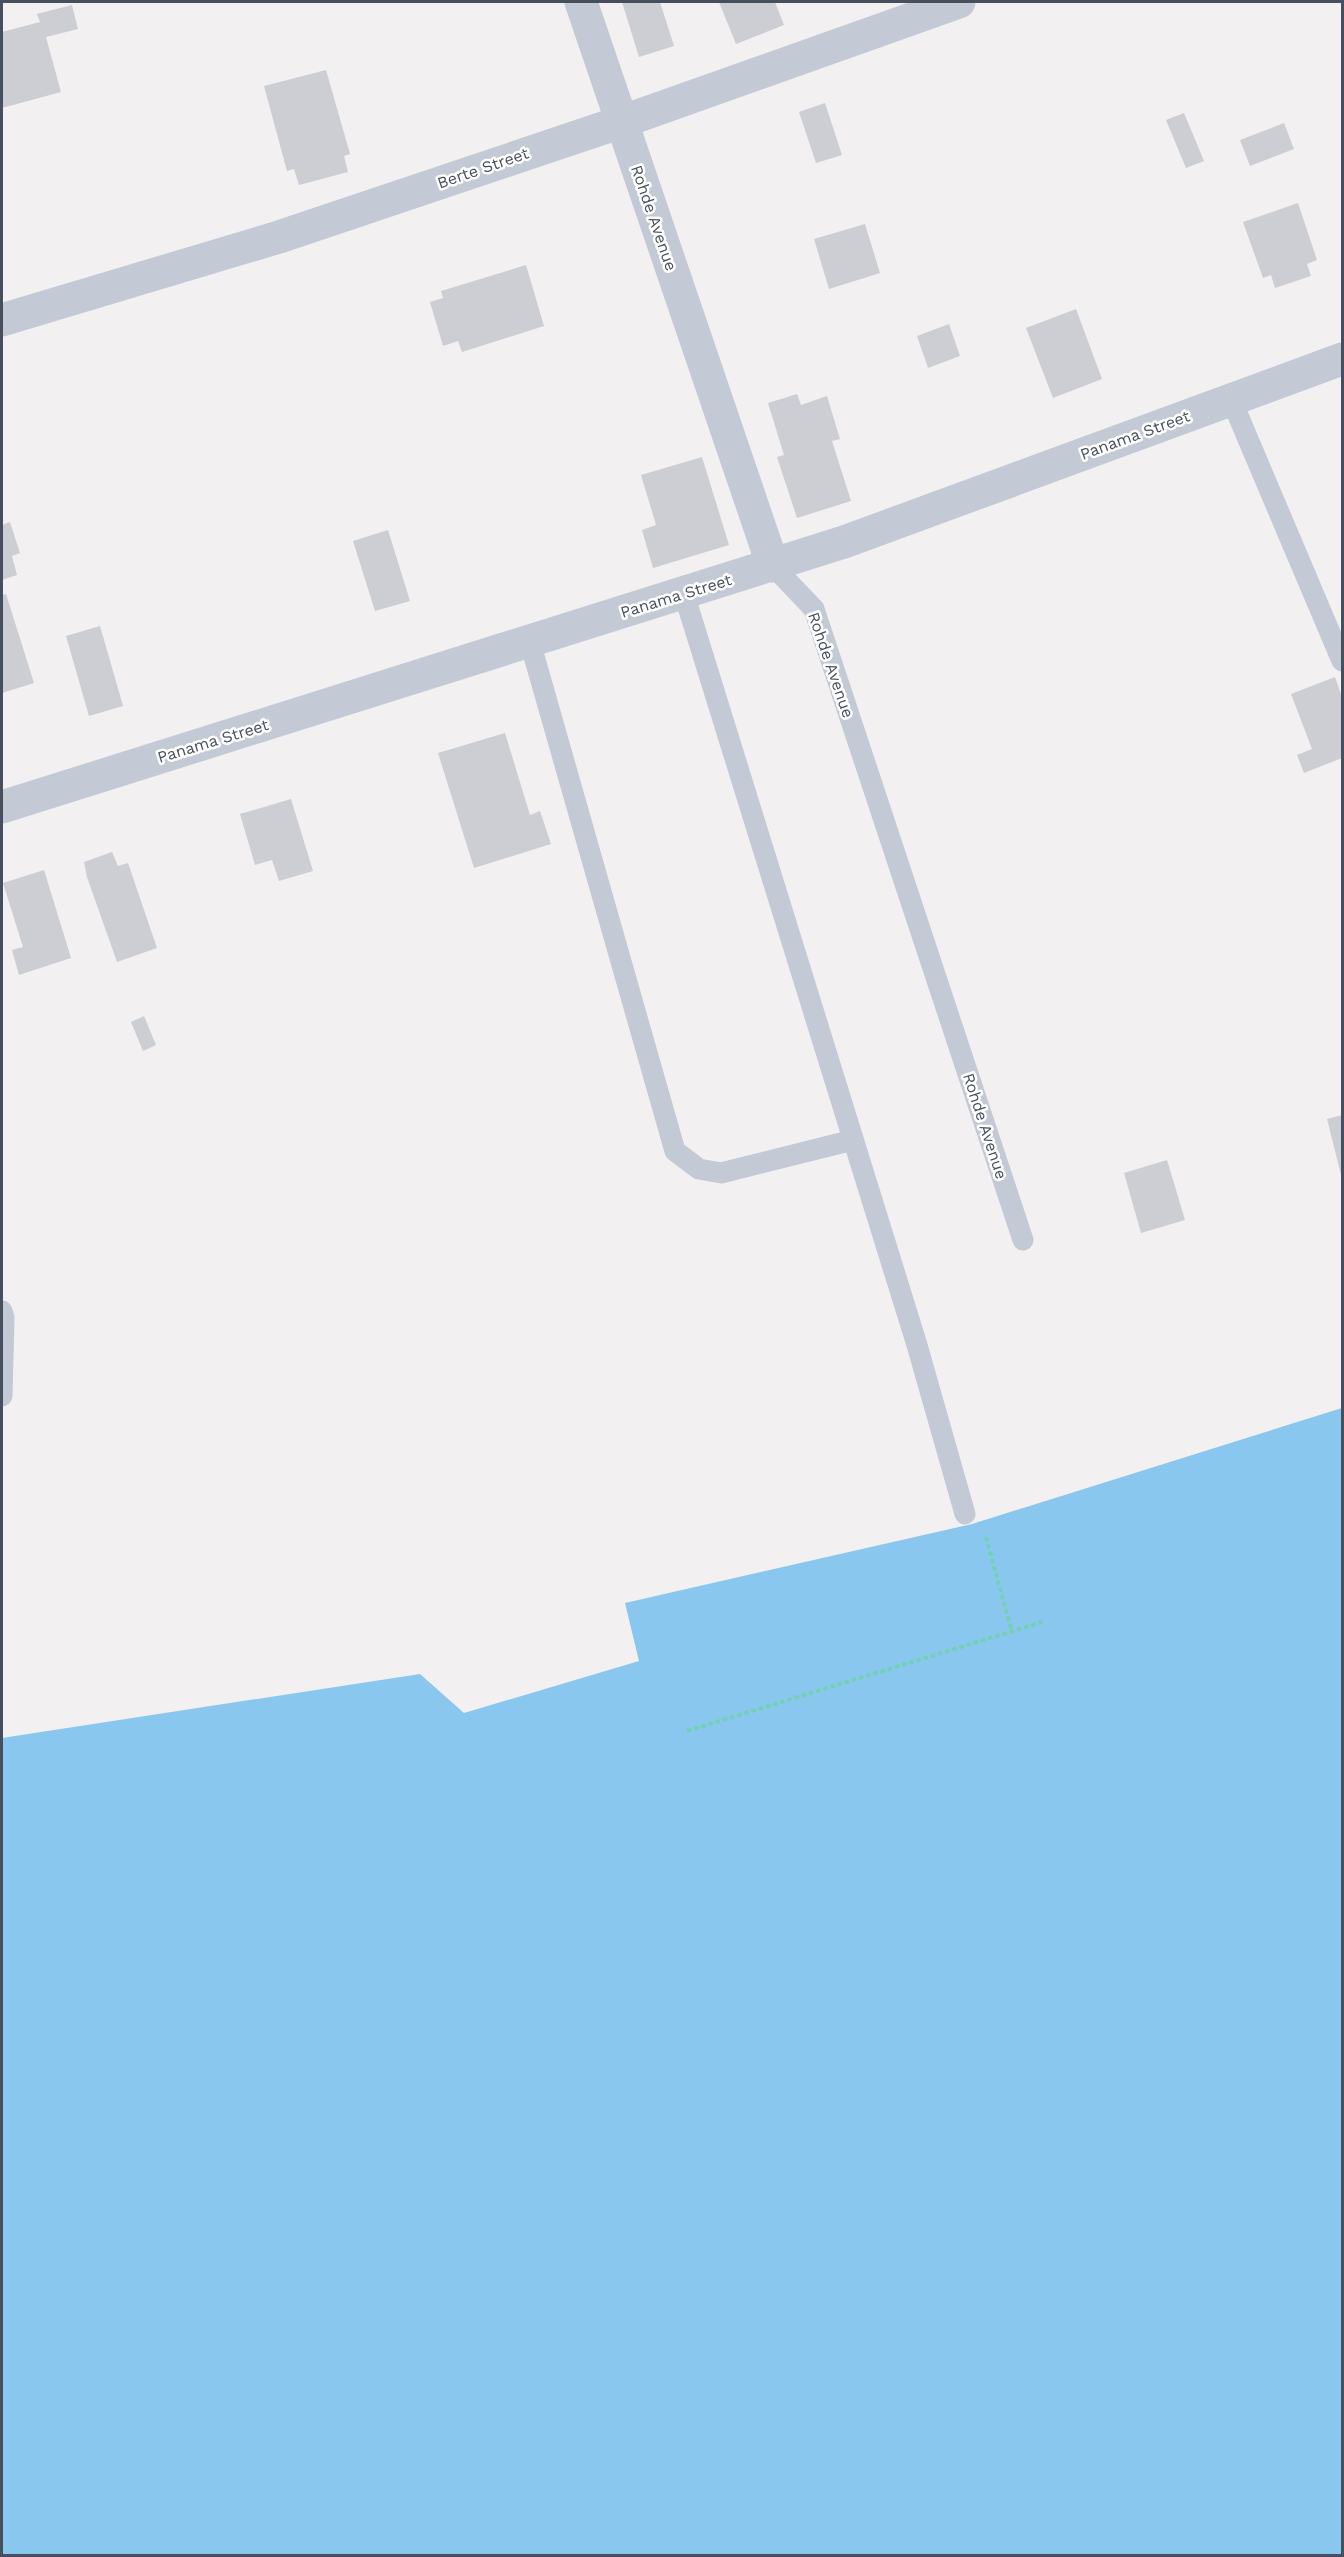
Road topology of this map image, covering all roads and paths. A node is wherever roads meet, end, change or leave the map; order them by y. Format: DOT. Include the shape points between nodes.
graph roads {
  1 [pos="581,2"];
  2 [pos="960,2"];
  3 [pos="621,122"];
  4 [pos="2,320"];
  5 [pos="1342,358"];
  6 [pos="1232,399"];
  7 [pos="773,566"];
  8 [pos="684,594"];
  9 [pos="530,642"];
  10 [pos="1342,661"];
  11 [pos="2,807"];
  12 [pos="853,1140"];
  13 [pos="1023,1240"];
  14 [pos="2,1311"];
  15 [pos="2,1396"];
  16 [pos="965,1514"];
  17 [pos="1042,1622"];
  18 [pos="687,1731"];
  1 -- 3 [label="street, Rohde Avenue"];
  2 -- 3 [label="street, Berte Street"];
  3 -- 4 [label="street, Berte Street" via="279,237"];
  3 -- 7 [label="street, Rohde Avenue"];
  5 -- 6 [label="street, Panama Street"];
  6 -- 7 [label="street, Panama Street"];
  6 -- 10 [label="lane"];
  7 -- 8 [label="street, Panama Street"];
  7 -- 13 [label="lane, Rohde Avenue" via="814,609"];
  8 -- 9 [label="street, Panama Street"];
  8 -- 12 [label="lane"];
  9 -- 11 [label="street, Panama Street"];
  9 -- 12 [label="lane" via="675,1151 699,1169 721,1173"];
  12 -- 16 [label="lane"];
  14 -- 15 [label="lane"];
  17 -- 18 [label="path"];
}
